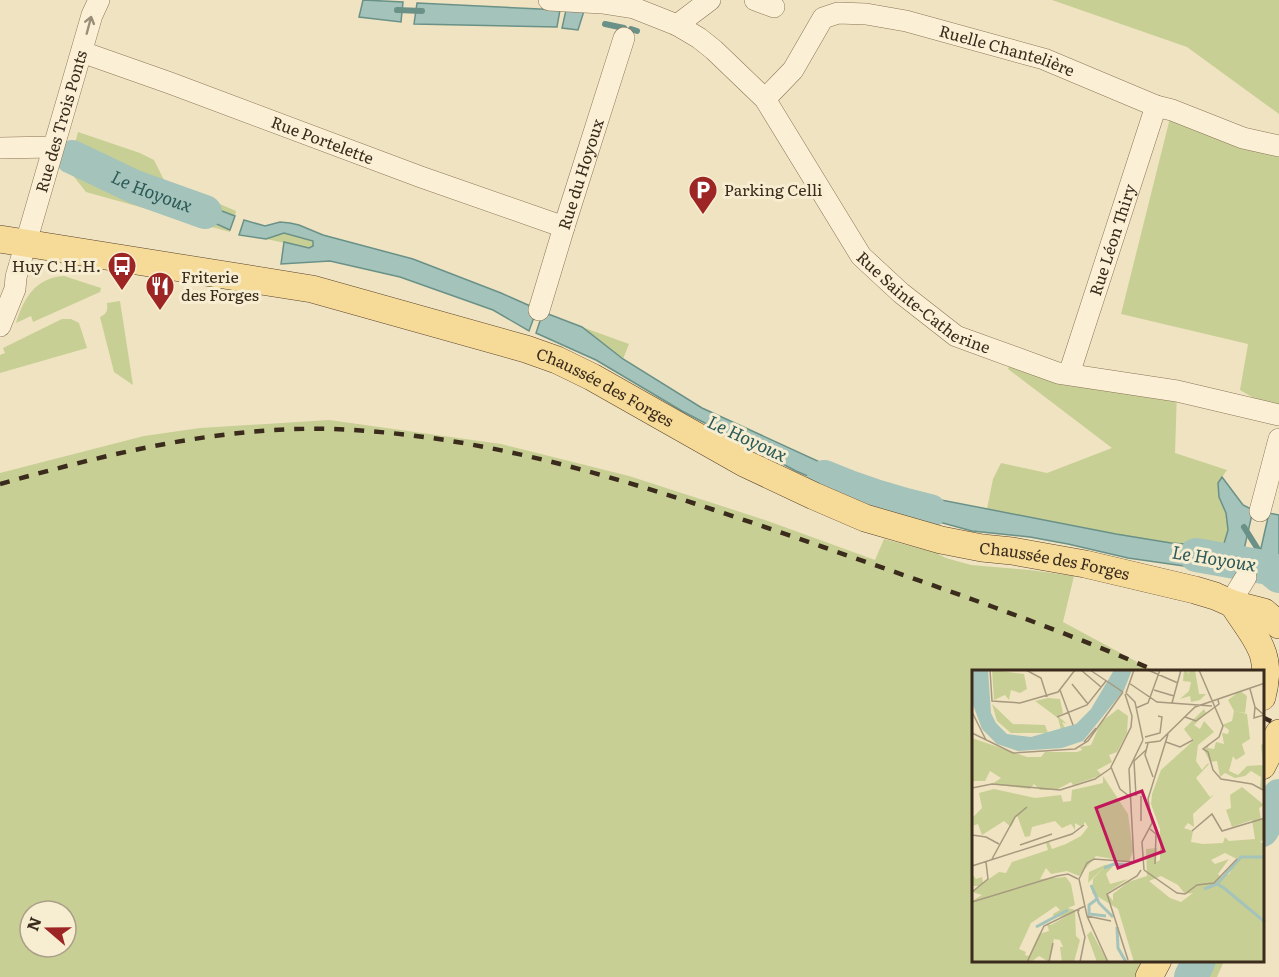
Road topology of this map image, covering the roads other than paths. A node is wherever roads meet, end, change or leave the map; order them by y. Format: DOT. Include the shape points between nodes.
graph roads {
  1 [pos="99,0"];
  2 [pos="549,0"];
  3 [pos="710,0"];
  4 [pos="677,25"];
  5 [pos="624,38"];
  6 [pos="82,52"];
  7 [pos="765,99"];
  8 [pos="1156,106"];
  9 [pos="1279,146"];
  10 [pos="53,147"];
  11 [pos="6,148"];
  12 [pos="564,227"];
  13 [pos="0,239"];
  14 [pos="27,243"];
  15 [pos="16,276"];
  16 [pos="0,296"];
  17 [pos="539,310"];
  18 [pos="0,326"];
  19 [pos="1069,374"];
  20 [pos="1279,415"];
  21 [pos="1279,439"];
  22 [pos="1260,511"];
  23 [pos="1246,577"];
  24 [pos="1232,604"];
  25 [pos="1279,626"];
  26 [pos="1273,660"];
  27 [pos="1264,692"];
  28 [pos="1279,734"];
  29 [pos="1264,764"];
  30 [pos="1157,962"];
  31 [pos="1149,977"];
  6 -- 1 [label="street, Rue des Trois Ponts, one-way"];
  2 -- 4 [label="street, Rue Sainte-Catherine" via="634,8"];
  3 -- 4 [label="street"];
  4 -- 7 [label="street, Rue Sainte-Catherine" via="714,50"];
  5 -- 12 [label="street, Rue du Hoyoux"];
  6 -- 10 [label="street, Rue des Trois Ponts"];
  6 -- 12 [label="street, Rue Portelette"];
  7 -- 8 [label="street, Ruelle Chantelière" via="793,69 823,18 838,13 906,21 1044,59"];
  7 -- 19 [label="street, Rue Sainte-Catherine" via="861,256 901,293 956,336"];
  8 -- 9 [label="street, Ruelle Chantelière" via="1243,138"];
  8 -- 19 [label="street, Rue Léon Thiry"];
  10 -- 11 [label="street"];
  10 -- 14 [label="street, Rue des Trois Ponts"];
  12 -- 17 [label="street, Rue du Hoyoux"];
  13 -- 14 [label="main road, Chaussée des Forges"];
  14 -- 15 [label="street, Rue des Trois Ponts"];
  14 -- 24 [label="main road, Chaussée des Forges" via="312,290 526,349 592,377 744,463 865,518 941,540 1022,552 1140,577 1195,590"];
  15 -- 16 [label="street"];
  15 -- 18 [label="street, Rue des Trois Ponts" via="15,289"];
  19 -- 20 [label="street, Rue Sainte-Catherine" via="1177,391"];
  21 -- 22 [label="street"];
  23 -- 24 [label="street"];
  24 -- 25 [label="main road, Chaussée des Forges" via="1264,612"];
  24 -- 26 [label="main road"];
  26 -- 27 [label="main road"];
  28 -- 29 [label="main road"];
  30 -- 31 [label="main road"];
}
